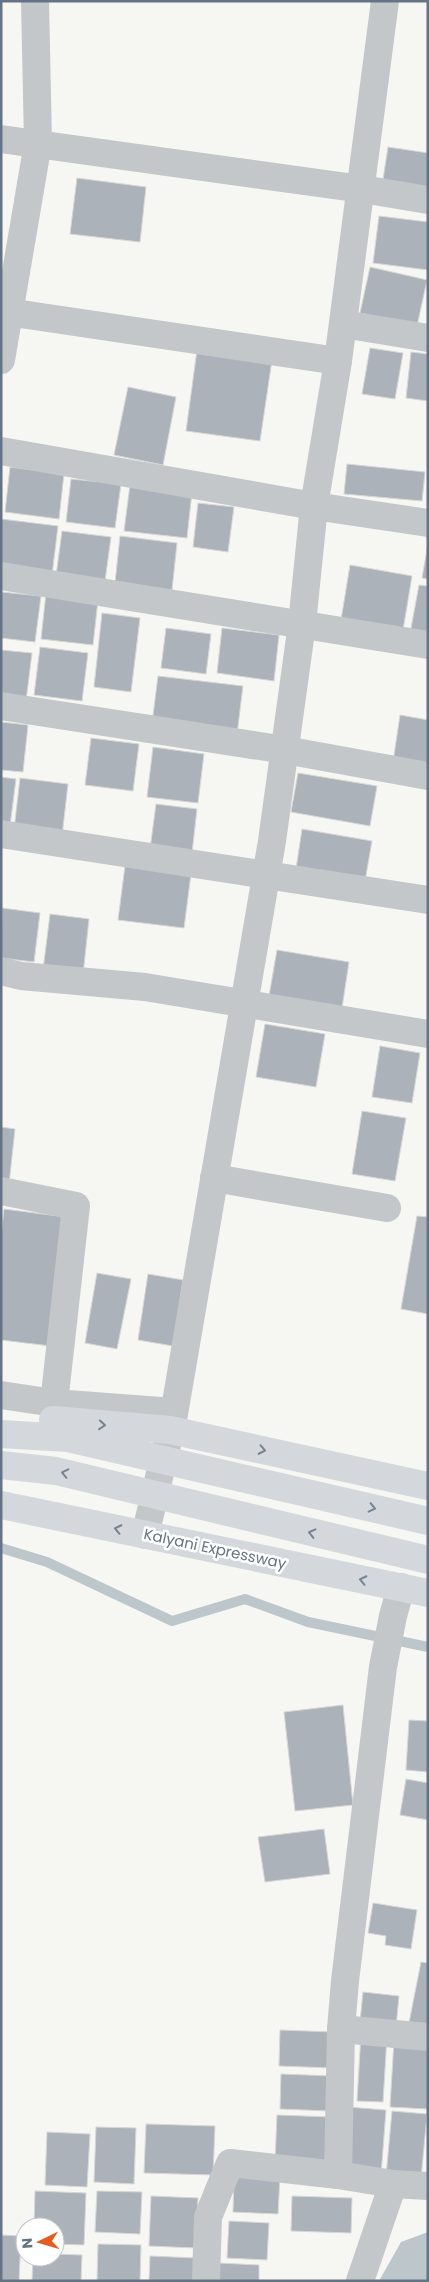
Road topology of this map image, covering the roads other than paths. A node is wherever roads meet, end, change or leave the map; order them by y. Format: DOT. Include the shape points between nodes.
graph roads {
  1 [pos="35,1"];
  2 [pos="385,1"];
  3 [pos="1,139"];
  4 [pos="38,143"];
  5 [pos="362,189"];
  6 [pos="428,200"];
  7 [pos="5,312"];
  8 [pos="343,324"];
  9 [pos="428,338"];
  10 [pos="1,360"];
  11 [pos="338,361"];
  12 [pos="1,451"];
  13 [pos="314,506"];
  14 [pos="428,523"];
  15 [pos="1,576"];
  16 [pos="302,624"];
  17 [pos="428,646"];
  18 [pos="1,706"];
  19 [pos="285,750"];
  20 [pos="428,776"];
  21 [pos="1,834"];
  22 [pos="266,876"];
  23 [pos="428,900"];
  24 [pos="1,971"];
  25 [pos="244,1003"];
  26 [pos="428,1034"];
  27 [pos="214,1178"];
  28 [pos="1,1191"];
  29 [pos="387,1208"];
  30 [pos="1,1395"];
  31 [pos="54,1403"];
  32 [pos="1,1416"];
  33 [pos="172,1421"];
  34 [pos="1,1434"];
  35 [pos="1,1465"];
  36 [pos="428,1486"];
  37 [pos="1,1505"];
  38 [pos="428,1521"];
  39 [pos="145,1535"];
  40 [pos="428,1560"];
  41 [pos="401,1587"];
  42 [pos="428,1593"];
  43 [pos="341,2029"];
  44 [pos="428,2037"];
  45 [pos="338,2175"];
  46 [pos="393,2184"];
  47 [pos="428,2186"];
  48 [pos="206,2281"];
  49 [pos="360,2281"];
  1 -- 4 [label="street"];
  2 -- 5 [label="street"];
  3 -- 4 [label="street"];
  4 -- 5 [label="street"];
  4 -- 7 [label="street"];
  5 -- 6 [label="street"];
  5 -- 8 [label="street"];
  7 -- 10 [label="street"];
  7 -- 11 [label="street"];
  8 -- 9 [label="street"];
  8 -- 11 [label="street"];
  11 -- 13 [label="street"];
  12 -- 13 [label="street"];
  13 -- 14 [label="street"];
  13 -- 16 [label="street"];
  15 -- 16 [label="street"];
  16 -- 17 [label="street"];
  16 -- 19 [label="street"];
  18 -- 19 [label="street"];
  19 -- 20 [label="street"];
  19 -- 22 [label="street"];
  21 -- 22 [label="street"];
  22 -- 23 [label="street"];
  22 -- 25 [label="street"];
  24 -- 25 [label="street" via="22,976 145,987"];
  25 -- 26 [label="street"];
  25 -- 27 [label="street"];
  27 -- 29 [label="street"];
  27 -- 33 [label="street"];
  28 -- 31 [label="street" via="76,1206"];
  30 -- 31 [label="street"];
  31 -- 33 [label="street"];
  32 -- 33 [label="highway, one-way"];
  33 -- 36 [label="highway, one-way"];
  33 -- 39 [label="street"];
  34 -- 38 [label="highway, one-way" via="68,1438"];
  40 -- 35 [label="highway, one-way" via="56,1470"];
  39 -- 37 [label="highway, Kalyani Expressway, one-way"];
  41 -- 39 [label="highway, Kalyani Expressway, one-way"];
  41 -- 42 [label="highway, Kalyani Expressway"];
  41 -- 43 [label="street" via="383,1667"];
  43 -- 44 [label="street"];
  43 -- 45 [label="street"];
  45 -- 46 [label="street"];
  45 -- 48 [label="street" via="230,2163 208,2217"];
  46 -- 47 [label="street"];
  46 -- 49 [label="street"];
}
